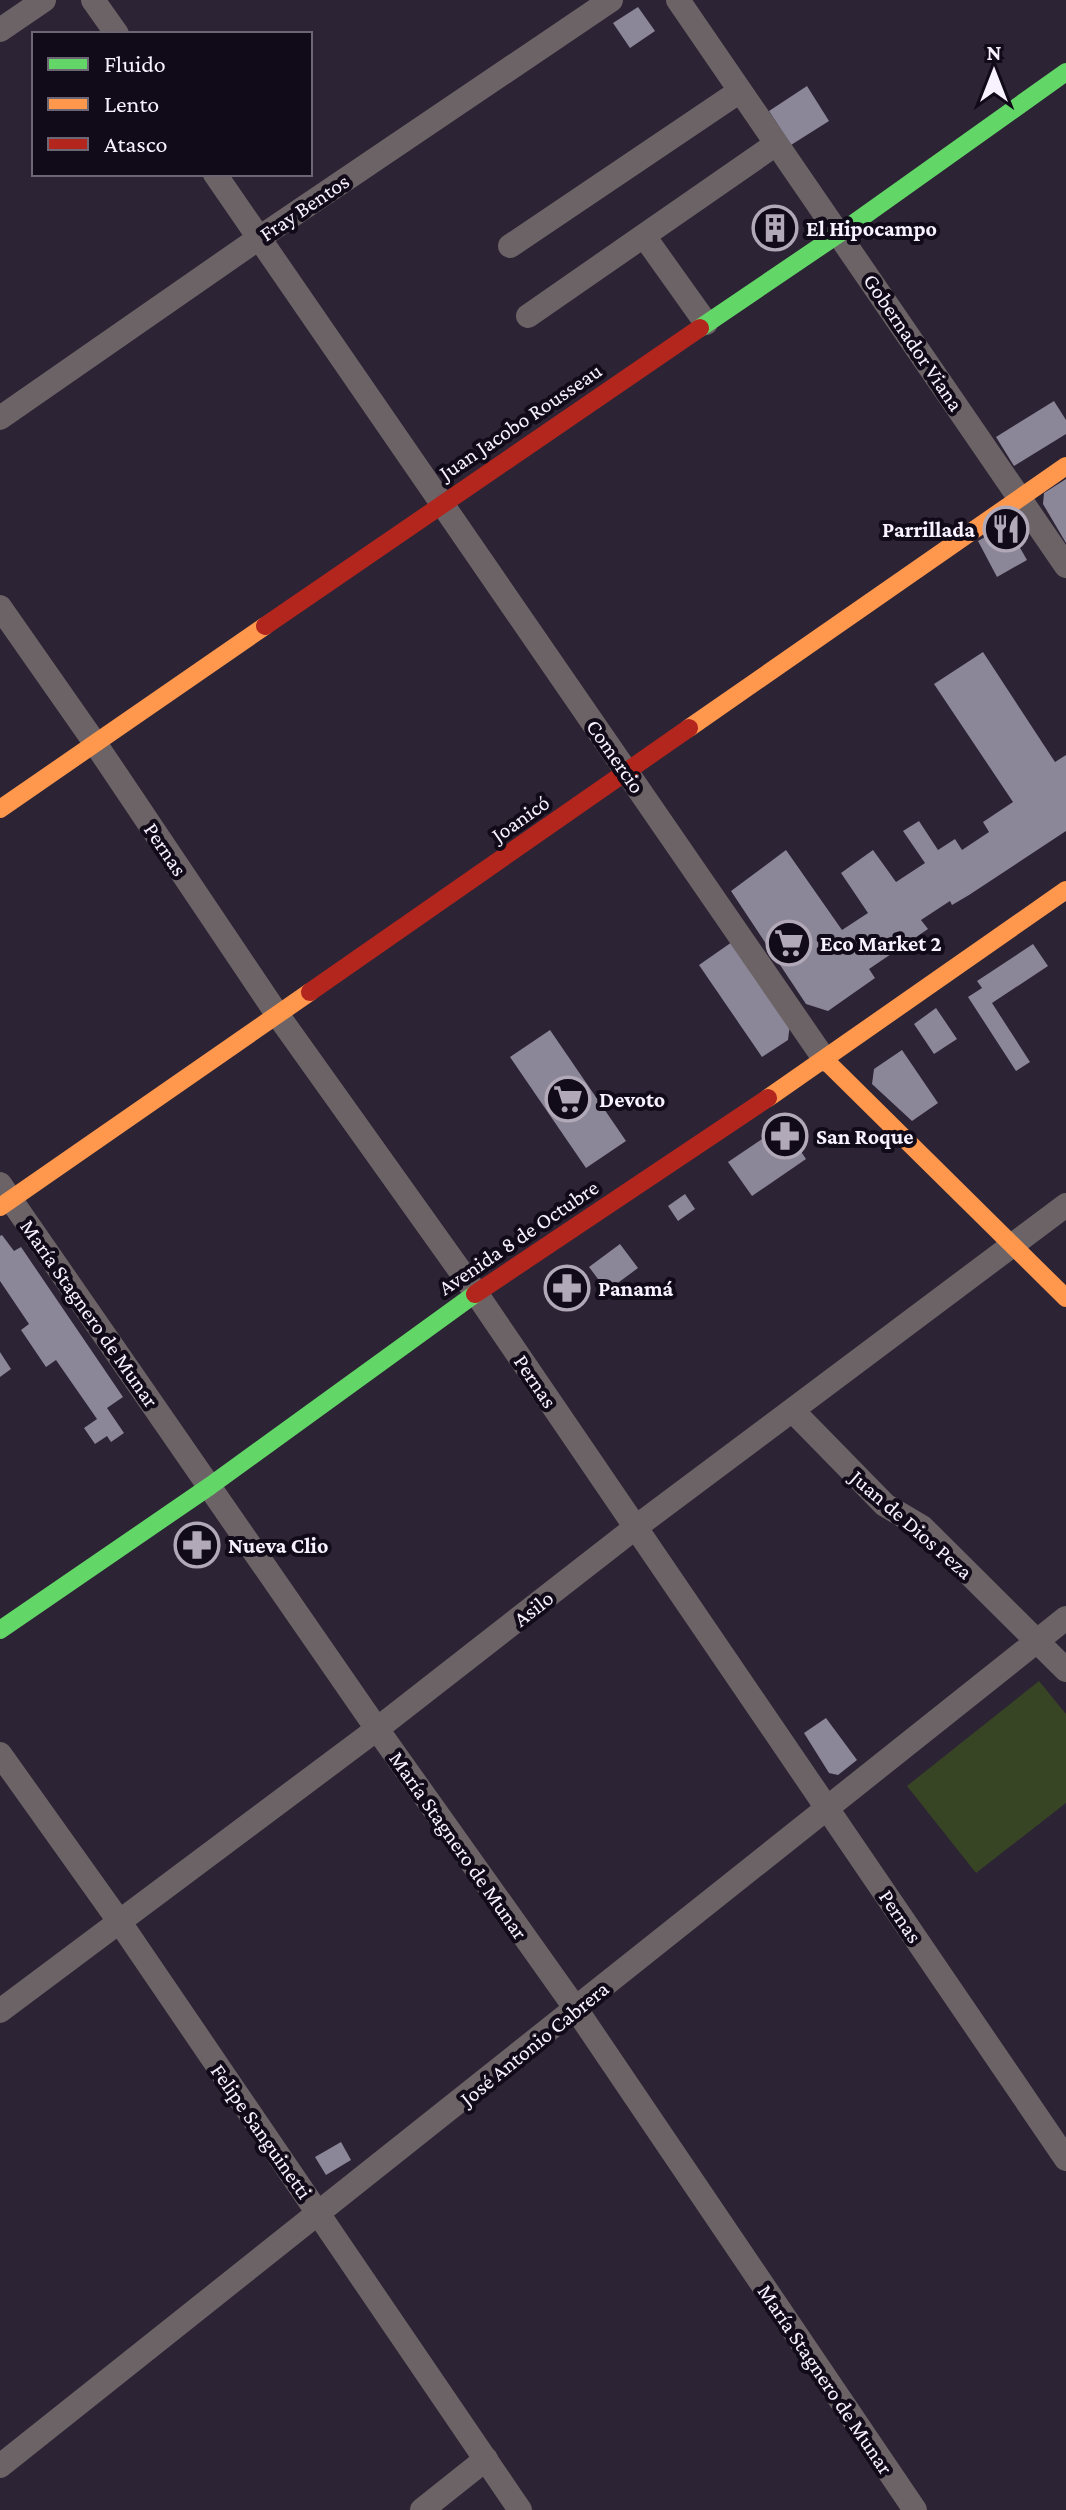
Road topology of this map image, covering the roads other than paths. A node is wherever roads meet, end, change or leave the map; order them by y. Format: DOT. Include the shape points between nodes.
graph roads {
  1 [pos="44,0"];
  2 [pos="93,0"];
  3 [pos="611,0"];
  4 [pos="678,0"];
  5 [pos="0,30"];
  6 [pos="116,32"];
  7 [pos="1066,72"];
  8 [pos="740,91"];
  9 [pos="776,144"];
  10 [pos="216,176"];
  11 [pos="840,233"];
  12 [pos="644,236"];
  13 [pos="259,238"];
  14 [pos="510,246"];
  15 [pos="528,316"];
  16 [pos="706,323"];
  17 [pos="0,418"];
  18 [pos="1066,466"];
  19 [pos="1020,498"];
  20 [pos="441,504"];
  21 [pos="1066,566"];
  22 [pos="0,607"];
  23 [pos="95,743"];
  24 [pos="627,773"];
  25 [pos="0,809"];
  26 [pos="1066,890"];
  27 [pos="277,1014"];
  28 [pos="825,1060"];
  29 [pos="4,1197"];
  30 [pos="1066,1205"];
  31 [pos="1013,1246"];
  32 [pos="476,1293"];
  33 [pos="1066,1298"];
  34 [pos="793,1411"];
  35 [pos="210,1486"];
  36 [pos="636,1527"];
  37 [pos="1066,1618"];
  38 [pos="0,1630"];
  39 [pos="1037,1641"];
  40 [pos="1066,1670"];
  41 [pos="377,1729"];
  42 [pos="0,1754"];
  43 [pos="827,1807"];
  44 [pos="119,1921"];
  45 [pos="576,2009"];
  46 [pos="0,2011"];
  47 [pos="1066,2159"];
  48 [pos="319,2213"];
  49 [pos="486,2459"];
  50 [pos="0,2466"];
  51 [pos="422,2510"];
  52 [pos="520,2510"];
  53 [pos="915,2510"];
  1 -- 5 [label="street"];
  2 -- 6 [label="street"];
  3 -- 13 [label="street, Fray Bentos"];
  4 -- 8 [label="street, Gobernador Viana"];
  7 -- 11 [label="street, Juan Jacobo Rousseau"];
  8 -- 9 [label="street, Gobernador Viana"];
  8 -- 14 [label="street"];
  9 -- 11 [label="street, Gobernador Viana"];
  9 -- 12 [label="street"];
  10 -- 13 [label="street, Comercio"];
  11 -- 16 [label="street, Juan Jacobo Rousseau"];
  11 -- 19 [label="street, Gobernador Viana"];
  12 -- 15 [label="street"];
  12 -- 16 [label="street"];
  13 -- 17 [label="street, Fray Bentos"];
  13 -- 20 [label="street, Comercio"];
  16 -- 20 [label="street, Juan Jacobo Rousseau"];
  18 -- 19 [label="street, Joanicó"];
  19 -- 21 [label="street, Gobernador Viana"];
  19 -- 24 [label="street, Joanicó"];
  20 -- 23 [label="street, Juan Jacobo Rousseau"];
  20 -- 24 [label="street, Comercio"];
  22 -- 23 [label="street, Pernas"];
  23 -- 25 [label="street, Juan Jacobo Rousseau"];
  23 -- 27 [label="street, Pernas"];
  24 -- 27 [label="street, Joanicó"];
  24 -- 28 [label="street, Comercio"];
  26 -- 28 [label="street, Avenida 8 de Octubre"];
  27 -- 29 [label="street, Joanicó"];
  27 -- 32 [label="street, Pernas"];
  28 -- 31 [label="street, Comercio"];
  28 -- 32 [label="street, Avenida 8 de Octubre"];
  29 -- 35 [label="street, María Stagnero de Munar"];
  30 -- 31 [label="street, Asilo"];
  31 -- 33 [label="street, Comercio"];
  31 -- 34 [label="street, Asilo"];
  32 -- 35 [label="street, Avenida 8 de Octubre"];
  32 -- 36 [label="street, Pernas"];
  34 -- 36 [label="street, Asilo"];
  34 -- 39 [label="street, Juan de Dios Peza" via="885,1505 922,1527"];
  35 -- 38 [label="street, Avenida 8 de Octubre"];
  35 -- 41 [label="street, María Stagnero de Munar"];
  36 -- 41 [label="street, Asilo"];
  36 -- 43 [label="street, Pernas"];
  37 -- 39 [label="street, José Antonio Cabrera"];
  39 -- 40 [label="street, Juan de Dios Peza"];
  39 -- 43 [label="street, José Antonio Cabrera"];
  41 -- 44 [label="street, Asilo"];
  41 -- 45 [label="street, María Stagnero de Munar"];
  42 -- 44 [label="street, Felipe Sanguinetti"];
  43 -- 45 [label="street, José Antonio Cabrera"];
  43 -- 47 [label="street, Pernas"];
  44 -- 46 [label="street, Asilo"];
  44 -- 48 [label="street, Felipe Sanguinetti"];
  45 -- 48 [label="street, José Antonio Cabrera"];
  45 -- 53 [label="street, María Stagnero de Munar"];
  48 -- 49 [label="street, Felipe Sanguinetti"];
  48 -- 50 [label="street, José Antonio Cabrera"];
  49 -- 51 [label="street"];
  49 -- 52 [label="street, Felipe Sanguinetti"];
}
